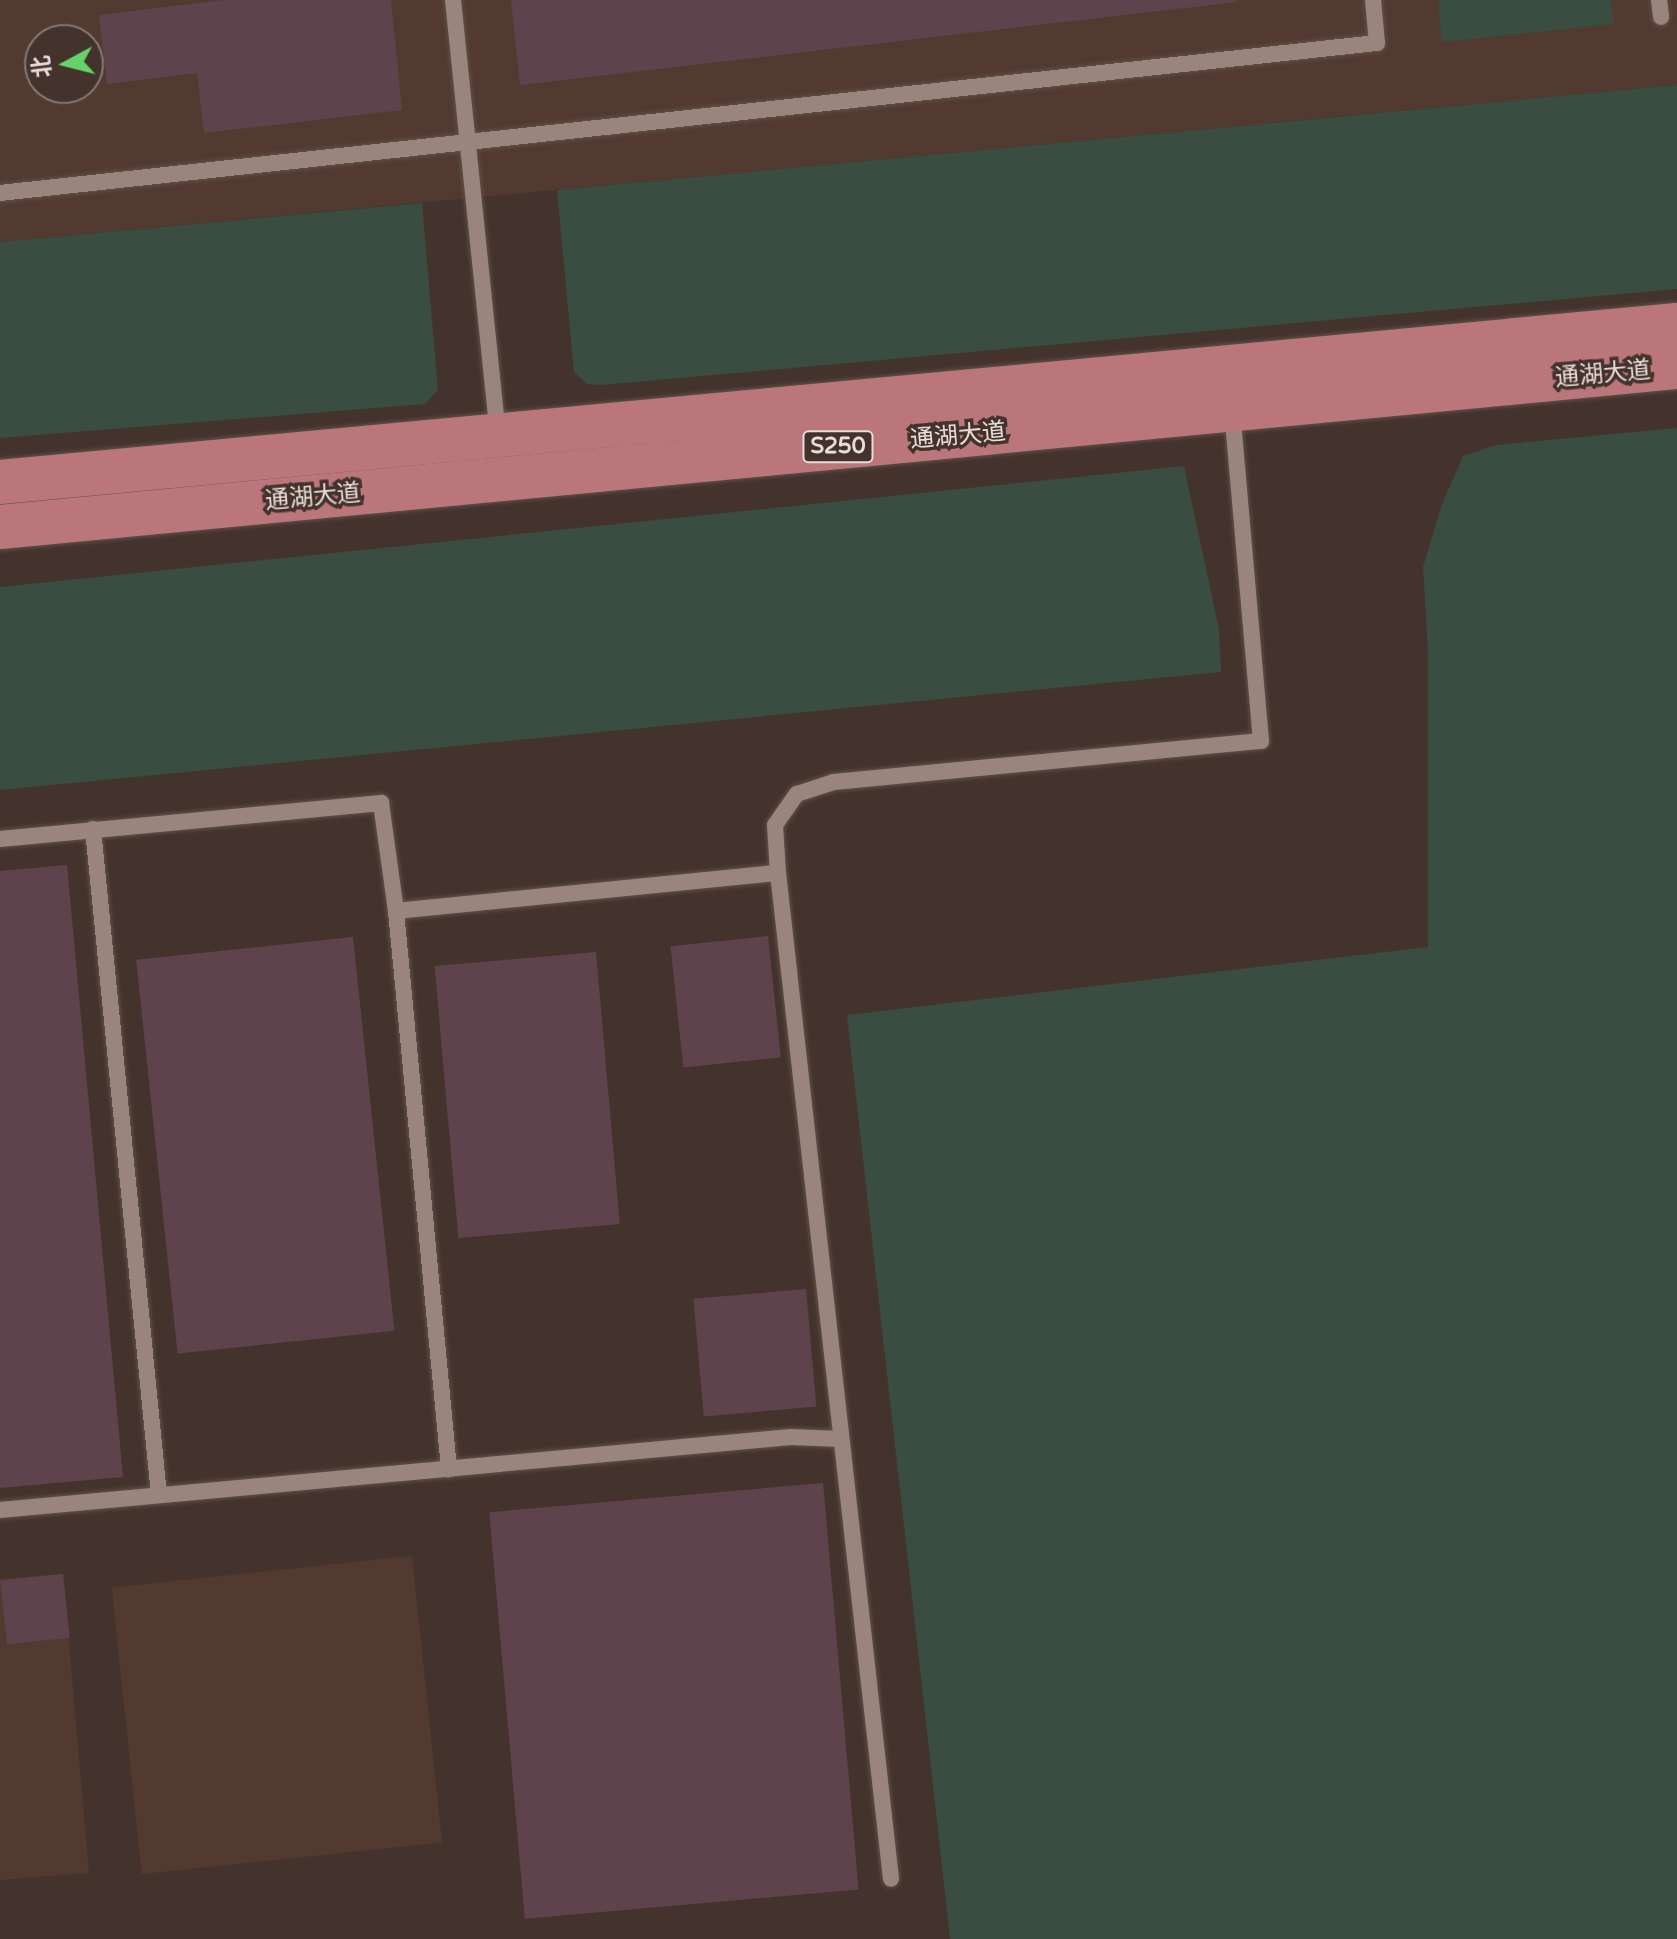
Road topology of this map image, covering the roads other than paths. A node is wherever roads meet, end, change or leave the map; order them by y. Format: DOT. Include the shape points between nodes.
graph roads {
  1 [pos="453,0"];
  2 [pos="1373,0"];
  3 [pos="468,142"];
  4 [pos="0,193"];
  5 [pos="1677,325"];
  6 [pos="1677,367"];
  7 [pos="1232,409"];
  8 [pos="498,435"];
  9 [pos="0,482"];
  10 [pos="0,527"];
  11 [pos="93,829"];
  12 [pos="0,839"];
  13 [pos="778,873"];
  14 [pos="396,911"];
  15 [pos="841,1439"];
  16 [pos="449,1469"];
  17 [pos="159,1495"];
  18 [pos="0,1510"];
  19 [pos="891,1879"];
  1 -- 3 [label="lane"];
  2 -- 3 [label="lane" via="1377,43"];
  3 -- 4 [label="lane"];
  3 -- 8 [label="lane"];
  5 -- 8 [label="main road, 通湖大道 / S250"];
  6 -- 7 [label="main road, 通湖大道 / S250"];
  7 -- 10 [label="main road, 通湖大道 / S250"];
  7 -- 13 [label="lane" via="1261,741 834,782 797,794 775,825"];
  8 -- 9 [label="main road, 通湖大道 / S250"];
  11 -- 12 [label="lane"];
  11 -- 14 [label="lane" via="381,803"];
  11 -- 17 [label="lane"];
  13 -- 14 [label="lane"];
  13 -- 15 [label="lane"];
  14 -- 16 [label="lane"];
  15 -- 16 [label="lane" via="791,1437"];
  15 -- 19 [label="lane"];
  16 -- 17 [label="lane"];
  17 -- 18 [label="lane"];
}
